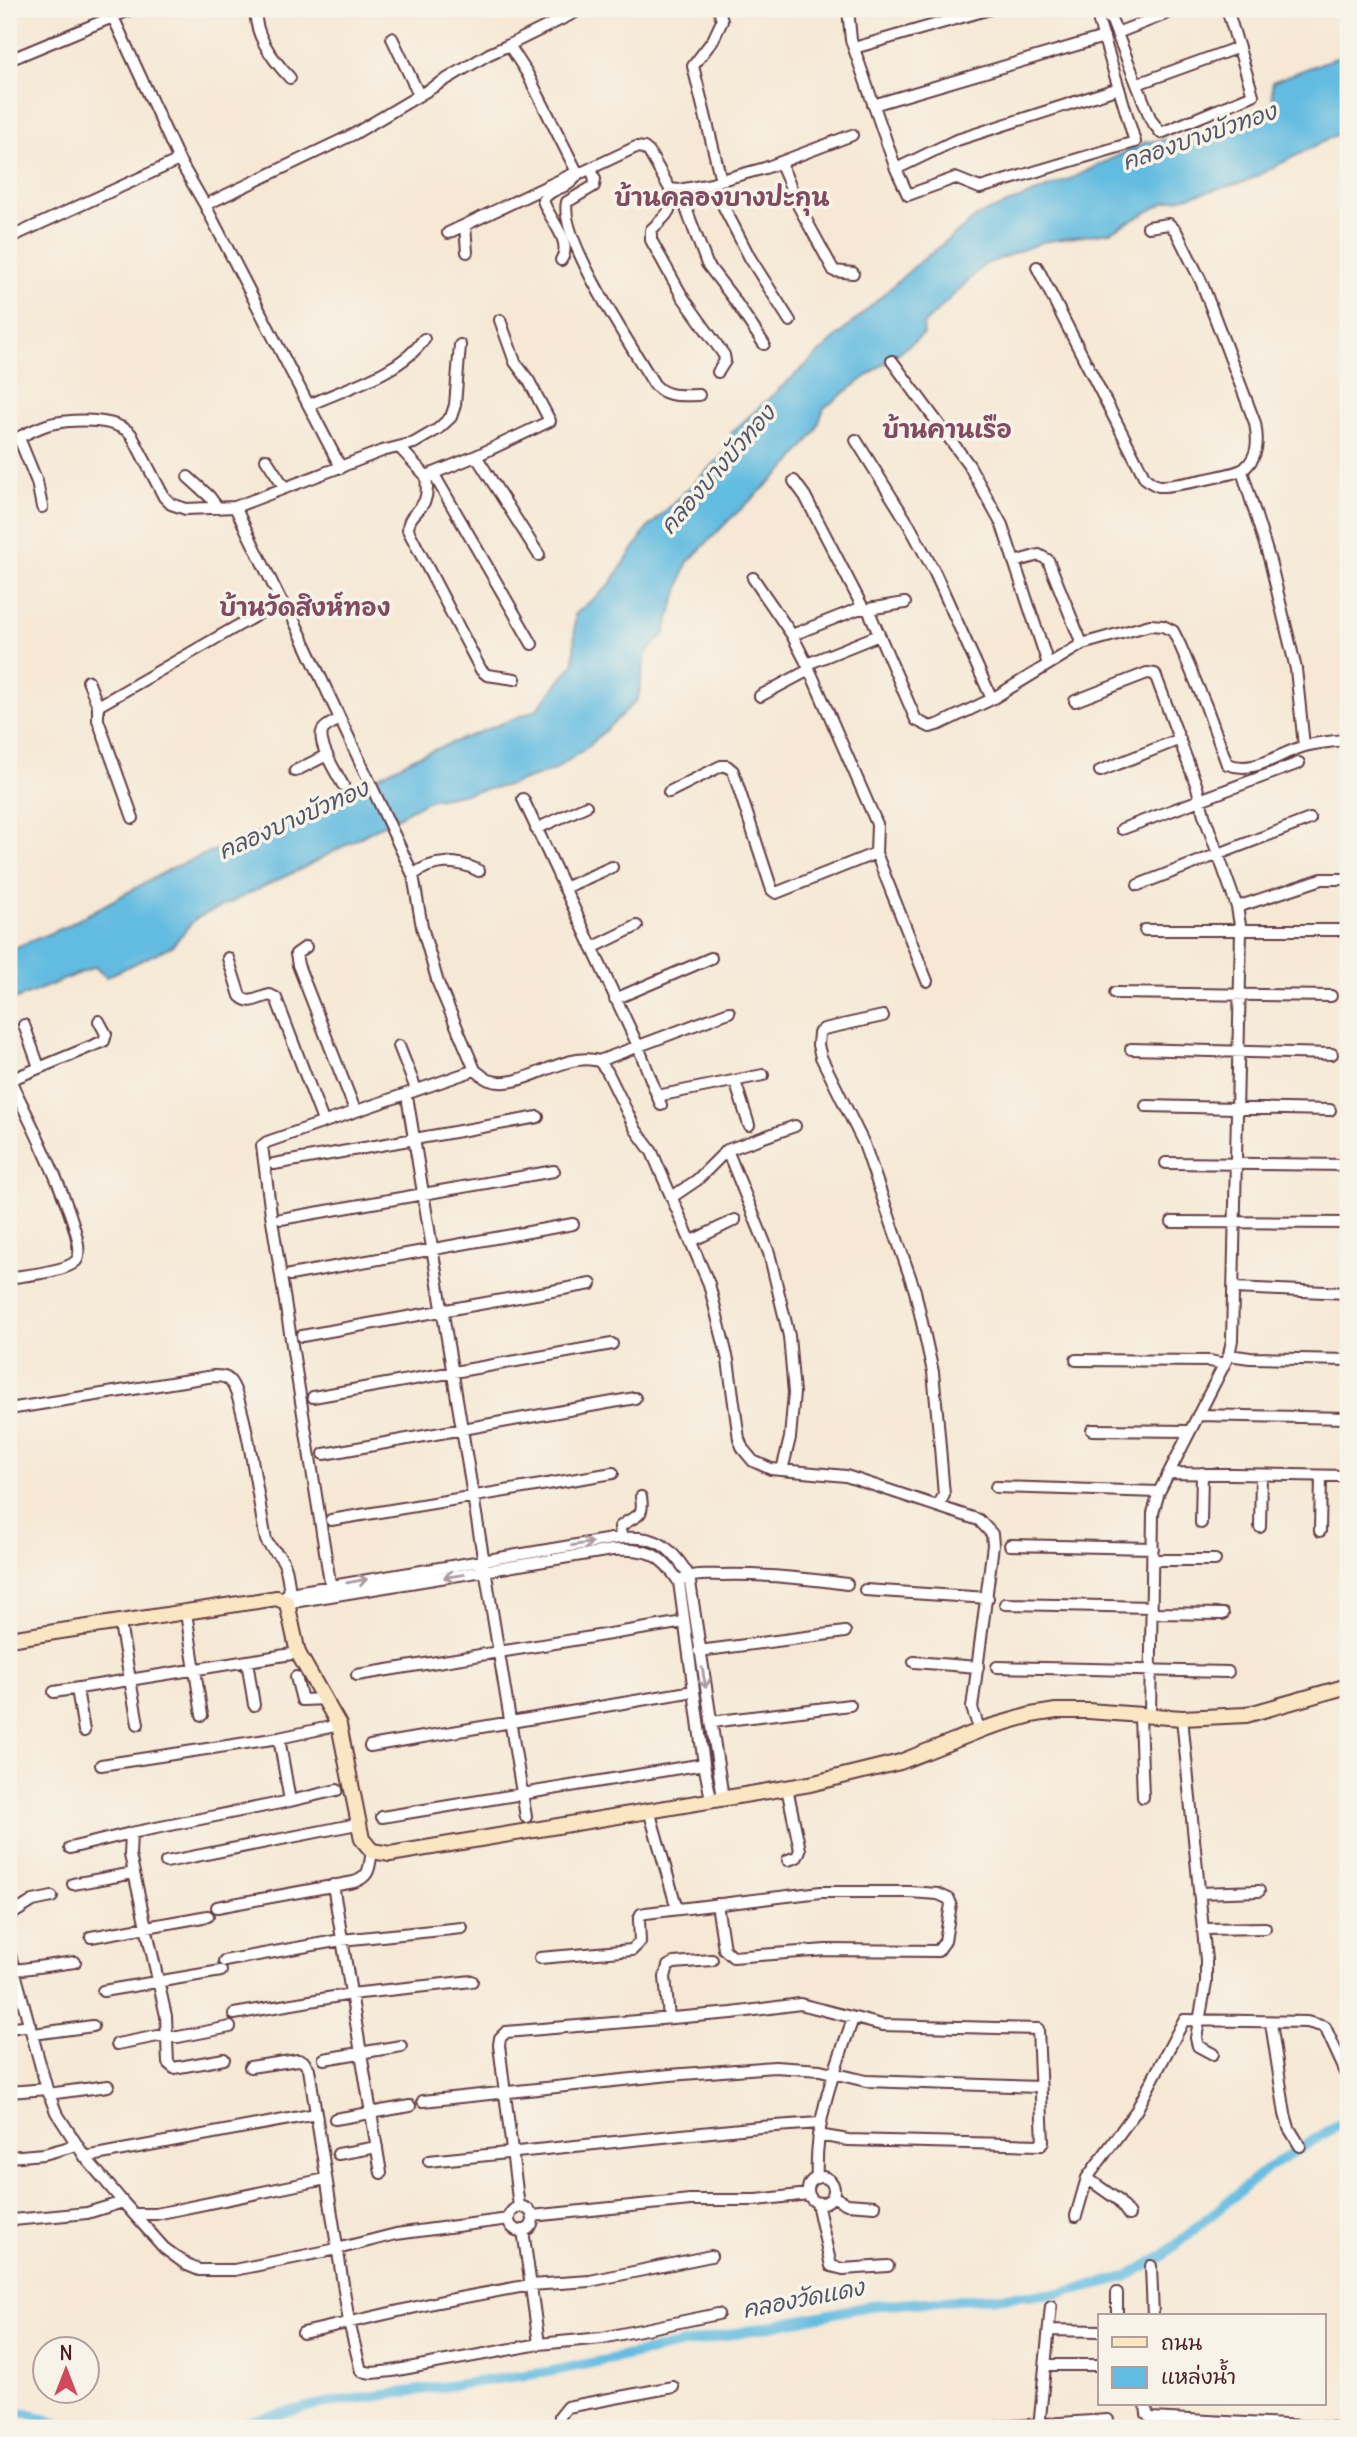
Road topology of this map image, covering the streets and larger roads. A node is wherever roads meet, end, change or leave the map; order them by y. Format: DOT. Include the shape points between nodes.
graph roads {
  1 [pos="132,9"];
  2 [pos="257,9"];
  3 [pos="582,9"];
  4 [pos="719,9"];
  5 [pos="848,9"];
  6 [pos="990,9"];
  7 [pos="1100,9"];
  8 [pos="1178,9"];
  9 [pos="1227,9"];
  10 [pos="113,17"];
  11 [pos="1117,33"];
  12 [pos="1104,37"];
  13 [pos="392,38"];
  14 [pos="509,45"];
  15 [pos="1239,47"];
  16 [pos="854,48"];
  17 [pos="9,60"];
  18 [pos="290,78"];
  19 [pos="1137,84"];
  20 [pos="1119,88"];
  21 [pos="419,95"];
  22 [pos="873,105"];
  23 [pos="852,135"];
  24 [pos="179,160"];
  25 [pos="780,162"];
  26 [pos="591,169"];
  27 [pos="896,169"];
  28 [pos="578,172"];
  29 [pos="717,182"];
  30 [pos="675,190"];
  31 [pos="205,205"];
  32 [pos="465,225"];
  33 [pos="1147,227"];
  34 [pos="448,233"];
  35 [pos="9,238"];
  36 [pos="467,252"];
  37 [pos="561,260"];
  38 [pos="1037,267"];
  39 [pos="853,273"];
  40 [pos="500,320"];
  41 [pos="790,321"];
  42 [pos="424,339"];
  43 [pos="764,344"];
  44 [pos="460,345"];
  45 [pos="892,361"];
  46 [pos="718,372"];
  47 [pos="699,395"];
  48 [pos="309,405"];
  49 [pos="14,440"];
  50 [pos="856,440"];
  51 [pos="400,448"];
  52 [pos="476,456"];
  53 [pos="266,459"];
  54 [pos="341,468"];
  55 [pos="1242,471"];
  56 [pos="430,474"];
  57 [pos="188,477"];
  58 [pos="794,481"];
  59 [pos="285,488"];
  60 [pos="42,507"];
  61 [pos="235,507"];
  62 [pos="218,508"];
  63 [pos="539,555"];
  64 [pos="1014,562"];
  65 [pos="753,578"];
  66 [pos="281,601"];
  67 [pos="905,603"];
  68 [pos="865,608"];
  69 [pos="792,635"];
  70 [pos="879,635"];
  71 [pos="532,643"];
  72 [pos="1082,643"];
  73 [pos="1048,664"];
  74 [pos="808,667"];
  75 [pos="514,679"];
  76 [pos="88,681"];
  77 [pos="760,696"];
  78 [pos="992,699"];
  79 [pos="1075,701"];
  80 [pos="98,706"];
  81 [pos="340,719"];
  82 [pos="1180,739"];
  83 [pos="1348,739"];
  84 [pos="1304,746"];
  85 [pos="327,755"];
  86 [pos="1298,764"];
  87 [pos="295,771"];
  88 [pos="1100,771"];
  89 [pos="344,785"];
  90 [pos="669,792"];
  91 [pos="523,799"];
  92 [pos="1200,800"];
  93 [pos="586,806"];
  94 [pos="133,818"];
  95 [pos="1310,819"];
  96 [pos="537,829"];
  97 [pos="1122,829"];
  98 [pos="876,853"];
  99 [pos="1219,854"];
  100 [pos="612,867"];
  101 [pos="479,871"];
  102 [pos="413,875"];
  103 [pos="1348,879"];
  104 [pos="1138,884"];
  105 [pos="564,888"];
  106 [pos="1237,907"];
  107 [pos="637,926"];
  108 [pos="1145,930"];
  109 [pos="1348,930"];
  110 [pos="1241,931"];
  111 [pos="306,947"];
  112 [pos="592,948"];
  113 [pos="228,958"];
  114 [pos="710,958"];
  115 [pos="927,981"];
  116 [pos="1115,993"];
  117 [pos="1241,995"];
  118 [pos="1331,996"];
  119 [pos="615,999"];
  120 [pos="729,1012"];
  121 [pos="883,1016"];
  122 [pos="99,1021"];
  123 [pos="24,1025"];
  124 [pos="399,1045"];
  125 [pos="638,1046"];
  126 [pos="1131,1049"];
  127 [pos="1239,1052"];
  128 [pos="1332,1054"];
  129 [pos="598,1061"];
  130 [pos="39,1067"];
  131 [pos="475,1070"];
  132 [pos="764,1075"];
  133 [pos="9,1079"];
  134 [pos="735,1081"];
  135 [pos="416,1089"];
  136 [pos="408,1102"];
  137 [pos="1146,1106"];
  138 [pos="1238,1108"];
  139 [pos="355,1110"];
  140 [pos="1331,1110"];
  141 [pos="538,1117"];
  142 [pos="323,1121"];
  143 [pos="749,1125"];
  144 [pos="795,1126"];
  145 [pos="415,1139"];
  146 [pos="727,1150"];
  147 [pos="1166,1163"];
  148 [pos="274,1164"];
  149 [pos="1237,1164"];
  150 [pos="1348,1165"];
  151 [pos="554,1171"];
  152 [pos="423,1194"];
  153 [pos="672,1196"];
  154 [pos="281,1219"];
  155 [pos="735,1220"];
  156 [pos="1172,1222"];
  157 [pos="1236,1223"];
  158 [pos="1348,1223"];
  159 [pos="573,1224"];
  160 [pos="692,1241"];
  161 [pos="433,1249"];
  162 [pos="290,1275"];
  163 [pos="9,1278"];
  164 [pos="591,1284"];
  165 [pos="1233,1288"];
  166 [pos="1348,1293"];
  167 [pos="444,1311"];
  168 [pos="302,1336"];
  169 [pos="612,1344"];
  170 [pos="1227,1359"];
  171 [pos="1076,1360"];
  172 [pos="1348,1360"];
  173 [pos="454,1372"];
  174 [pos="313,1398"];
  175 [pos="635,1398"];
  176 [pos="9,1409"];
  177 [pos="1198,1415"];
  178 [pos="1348,1418"];
  179 [pos="463,1429"];
  180 [pos="1092,1430"];
  181 [pos="1189,1431"];
  182 [pos="324,1454"];
  183 [pos="782,1470"];
  184 [pos="613,1473"];
  185 [pos="1169,1473"];
  186 [pos="1202,1474"];
  187 [pos="1261,1475"];
  188 [pos="1321,1476"];
  189 [pos="1348,1476"];
  190 [pos="996,1488"];
  191 [pos="1159,1492"];
  192 [pos="473,1496"];
  193 [pos="641,1497"];
  194 [pos="938,1506"];
  195 [pos="331,1520"];
  196 [pos="1201,1523"];
  197 [pos="1260,1527"];
  198 [pos="1320,1531"];
  199 [pos="621,1538"];
  200 [pos="1010,1545"];
  201 [pos="1153,1554"];
  202 [pos="1215,1560"];
  203 [pos="485,1565"];
  204 [pos="684,1579"];
  205 [pos="847,1584"];
  206 [pos="332,1590"];
  207 [pos="865,1590"];
  208 [pos="988,1598"];
  209 [pos="287,1599"];
  210 [pos="1005,1604"];
  211 [pos="1152,1610"];
  212 [pos="186,1614"];
  213 [pos="1223,1614"];
  214 [pos="684,1622"];
  215 [pos="120,1624"];
  216 [pos="845,1632"];
  217 [pos="9,1639"];
  218 [pos="699,1651"];
  219 [pos="498,1652"];
  220 [pos="298,1653"];
  221 [pos="247,1661"];
  222 [pos="914,1662"];
  223 [pos="978,1667"];
  224 [pos="997,1667"];
  225 [pos="195,1670"];
  226 [pos="1150,1670"];
  227 [pos="1228,1671"];
  228 [pos="357,1675"];
  229 [pos="296,1677"];
  230 [pos="130,1681"];
  231 [pos="1348,1686"];
  232 [pos="77,1689"];
  233 [pos="694,1690"];
  234 [pos="54,1692"];
  235 [pos="326,1699"];
  236 [pos="850,1705"];
  237 [pos="254,1706"];
  238 [pos="202,1715"];
  239 [pos="1145,1716"];
  240 [pos="1182,1718"];
  241 [pos="509,1723"];
  242 [pos="711,1723"];
  243 [pos="138,1724"];
  244 [pos="339,1725"];
  245 [pos="84,1731"];
  246 [pos="980,1731"];
  247 [pos="279,1738"];
  248 [pos="370,1746"];
  249 [pos="704,1764"];
  250 [pos="101,1765"];
  251 [pos="788,1788"];
  252 [pos="337,1790"];
  253 [pos="522,1795"];
  254 [pos="1143,1797"];
  255 [pos="717,1798"];
  256 [pos="290,1801"];
  257 [pos="649,1810"];
  258 [pos="382,1817"];
  259 [pos="526,1817"];
  260 [pos="357,1824"];
  261 [pos="131,1833"];
  262 [pos="70,1848"];
  263 [pos="372,1851"];
  264 [pos="788,1860"];
  265 [pos="166,1862"];
  266 [pos="134,1873"];
  267 [pos="73,1884"];
  268 [pos="332,1885"];
  269 [pos="1259,1891"];
  270 [pos="1199,1893"];
  271 [pos="52,1897"];
  272 [pos="717,1903"];
  273 [pos="217,1907"];
  274 [pos="677,1909"];
  275 [pos="9,1916"];
  276 [pos="208,1916"];
  277 [pos="146,1927"];
  278 [pos="462,1928"];
  279 [pos="1265,1928"];
  280 [pos="1205,1929"];
  281 [pos="91,1937"];
  282 [pos="341,1940"];
  283 [pos="9,1951"];
  284 [pos="540,1958"];
  285 [pos="712,1960"];
  286 [pos="75,1962"];
  287 [pos="15,1970"];
  288 [pos="158,1981"];
  289 [pos="472,1981"];
  290 [pos="103,1991"];
  291 [pos="351,1994"];
  292 [pos="234,2014"];
  293 [pos="669,2018"];
  294 [pos="853,2019"];
  295 [pos="1198,2019"];
  296 [pos="1271,2023"];
  297 [pos="93,2026"];
  298 [pos="230,2027"];
  299 [pos="9,2028"];
  300 [pos="31,2029"];
  301 [pos="168,2036"];
  302 [pos="117,2044"];
  303 [pos="401,2046"];
  304 [pos="361,2053"];
  305 [pos="1213,2054"];
  306 [pos="224,2059"];
  307 [pos="324,2059"];
  308 [pos="250,2067"];
  309 [pos="834,2073"];
  310 [pos="1348,2077"];
  311 [pos="108,2086"];
  312 [pos="1040,2087"];
  313 [pos="9,2092"];
  314 [pos="48,2092"];
  315 [pos="504,2092"];
  316 [pos="423,2101"];
  317 [pos="410,2106"];
  318 [pos="371,2112"];
  319 [pos="316,2114"];
  320 [pos="335,2119"];
  321 [pos="820,2123"];
  322 [pos="818,2135"];
  323 [pos="77,2146"];
  324 [pos="1300,2146"];
  325 [pos="377,2147"];
  326 [pos="511,2151"];
  327 [pos="338,2154"];
  328 [pos="9,2157"];
  329 [pos="85,2157"];
  330 [pos="429,2161"];
  331 [pos="381,2173"];
  332 [pos="817,2178"];
  333 [pos="1087,2178"];
  334 [pos="326,2179"];
  335 [pos="808,2194"];
  336 [pos="832,2196"];
  337 [pos="123,2202"];
  338 [pos="817,2203"];
  339 [pos="875,2206"];
  340 [pos="519,2207"];
  341 [pos="134,2214"];
  342 [pos="1129,2215"];
  343 [pos="532,2216"];
  344 [pos="1076,2216"];
  345 [pos="509,2219"];
  346 [pos="13,2220"];
  347 [pos="523,2230"];
  348 [pos="337,2249"];
  349 [pos="711,2256"];
  350 [pos="888,2266"];
  351 [pos="1151,2266"];
  352 [pos="530,2286"];
  353 [pos="1117,2294"];
  354 [pos="1051,2305"];
  355 [pos="718,2314"];
  356 [pos="1117,2314"];
  357 [pos="1153,2314"];
  358 [pos="349,2322"];
  359 [pos="1049,2330"];
  360 [pos="1098,2331"];
  361 [pos="303,2333"];
  362 [pos="539,2344"];
  363 [pos="1046,2365"];
  364 [pos="1098,2365"];
  365 [pos="673,2388"];
  366 [pos="1146,2406"];
  367 [pos="1108,2420"];
  368 [pos="1206,2425"];
  369 [pos="1039,2426"];
  370 [pos="996,2427"];
  371 [pos="561,2428"];
  372 [pos="1340,2428"];
  1 -- 10 [label="street"];
  2 -- 18 [label="street" via="257,26"];
  3 -- 14 [label="street"];
  4 -- 29 [label="street" via="722,21 693,66"];
  5 -- 16 [label="street"];
  6 -- 16 [label="street"];
  7 -- 11 [label="street"];
  7 -- 12 [label="street"];
  8 -- 11 [label="street"];
  9 -- 15 [label="street"];
  10 -- 17 [label="street"];
  10 -- 24 [label="street"];
  11 -- 19 [label="street"];
  12 -- 20 [label="street"];
  12 -- 22 [label="street"];
  13 -- 21 [label="street"];
  14 -- 21 [label="street"];
  14 -- 28 [label="street"];
  15 -- 19 [label="street"];
  15 -- 19 [label="street" via="1253,95 1161,133"];
  16 -- 22 [label="street"];
  20 -- 27 [label="street" via="954,141"];
  20 -- 27 [label="street" via="1135,142 980,188 955,178 908,195"];
  21 -- 31 [label="street" via="354,134"];
  22 -- 27 [label="street"];
  23 -- 25 [label="street"];
  24 -- 31 [label="street"];
  24 -- 35 [label="street"];
  25 -- 29 [label="street"];
  25 -- 39 [label="street" via="834,271"];
  26 -- 28 [label="street"];
  26 -- 30 [label="street" via="636,147 644,148"];
  26 -- 47 [label="street" via="594,186 566,206 579,253 654,384 668,394"];
  28 -- 32 [label="street"];
  28 -- 37 [label="street" via="569,186 543,200 565,247"];
  29 -- 30 [label="street"];
  29 -- 41 [label="street" via="750,258"];
  30 -- 43 [label="street" via="707,264"];
  30 -- 46 [label="street" via="669,213 651,230 651,240 723,355 725,361"];
  31 -- 48 [label="street"];
  32 -- 34 [label="street"];
  32 -- 36 [label="street"];
  33 -- 55 [label="street" via="1169,224 1201,281 1255,423 1258,444"];
  38 -- 55 [label="street" via="1145,478 1155,486 1170,486"];
  40 -- 52 [label="street" via="513,357 550,419"];
  42 -- 48 [label="street" via="398,365"];
  44 -- 51 [label="street" via="451,417 423,439"];
  45 -- 64 [label="street" via="969,465 1002,525"];
  48 -- 54 [label="street"];
  49 -- 60 [label="street" via="33,471"];
  49 -- 62 [label="street" via="62,422 116,425 131,434 171,504 186,509"];
  50 -- 78 [label="street" via="935,573"];
  51 -- 54 [label="street"];
  51 -- 56 [label="street"];
  52 -- 56 [label="street"];
  52 -- 63 [label="street"];
  53 -- 59 [label="street"];
  54 -- 59 [label="street"];
  55 -- 84 [label="street" via="1296,668"];
  56 -- 71 [label="street"];
  56 -- 75 [label="street" via="426,498 411,515 408,530 481,670"];
  57 -- 62 [label="street"];
  58 -- 68 [label="street"];
  59 -- 61 [label="street"];
  61 -- 62 [label="street"];
  61 -- 66 [label="street"];
  64 -- 72 [label="street" via="1039,555 1048,560"];
  64 -- 73 [label="street"];
  65 -- 69 [label="street"];
  66 -- 80 [label="street"];
  66 -- 81 [label="street"];
  67 -- 68 [label="street"];
  68 -- 69 [label="street"];
  68 -- 70 [label="street"];
  69 -- 74 [label="street"];
  70 -- 74 [label="street"];
  70 -- 78 [label="street" via="916,720 922,724 940,724"];
  72 -- 73 [label="street"];
  72 -- 84 [label="street" via="1150,625 1163,626 1173,631 1180,645 1227,764 1252,767"];
  73 -- 78 [label="street"];
  74 -- 77 [label="street"];
  74 -- 98 [label="street" via="877,824"];
  76 -- 80 [label="street"];
  79 -- 82 [label="street" via="1147,673 1155,674"];
  80 -- 94 [label="street" via="97,720"];
  81 -- 85 [label="street" via="323,729"];
  81 -- 102 [label="street"];
  82 -- 88 [label="street"];
  82 -- 92 [label="street"];
  83 -- 84 [label="street"];
  85 -- 87 [label="street"];
  85 -- 89 [label="street"];
  86 -- 92 [label="street"];
  90 -- 98 [label="street" via="721,765 733,771 776,893"];
  91 -- 96 [label="street"];
  92 -- 97 [label="street"];
  92 -- 99 [label="street"];
  93 -- 96 [label="street"];
  95 -- 99 [label="street"];
  96 -- 105 [label="street"];
  98 -- 115 [label="street"];
  99 -- 104 [label="street"];
  99 -- 106 [label="street"];
  100 -- 105 [label="street"];
  101 -- 102 [label="street" via="451,862"];
  102 -- 131 [label="street" via="438,983"];
  103 -- 106 [label="street" via="1322,879"];
  105 -- 112 [label="street"];
  106 -- 110 [label="street"];
  107 -- 112 [label="street"];
  108 -- 110 [label="street"];
  109 -- 110 [label="street"];
  110 -- 117 [label="street"];
  111 -- 139 [label="street" via="296,958"];
  112 -- 119 [label="street"];
  113 -- 142 [label="street" via="244,1001 275,998"];
  114 -- 119 [label="street"];
  116 -- 117 [label="street"];
  117 -- 118 [label="street"];
  117 -- 127 [label="street"];
  119 -- 125 [label="street"];
  120 -- 125 [label="street"];
  121 -- 194 [label="street" via="824,1029 818,1045 864,1144 915,1290 937,1410 944,1495"];
  122 -- 130 [label="street" via="106,1034 104,1041"];
  123 -- 130 [label="street"];
  124 -- 135 [label="street"];
  125 -- 129 [label="street"];
  125 -- 134 [label="street" via="659,1101"];
  126 -- 127 [label="street"];
  127 -- 128 [label="street"];
  127 -- 138 [label="street"];
  129 -- 131 [label="street" via="578,1060 510,1081 488,1079"];
  129 -- 153 [label="street" via="652,1152"];
  130 -- 133 [label="street"];
  131 -- 135 [label="street"];
  132 -- 134 [label="street"];
  133 -- 163 [label="street" via="57,1182 80,1252 77,1261 67,1267"];
  134 -- 143 [label="street"];
  135 -- 139 [label="street"];
  136 -- 145 [label="street"];
  137 -- 138 [label="street"];
  138 -- 140 [label="street"];
  138 -- 149 [label="street"];
  139 -- 142 [label="street"];
  141 -- 145 [label="street"];
  142 -- 206 [label="street" via="267,1142 262,1152"];
  144 -- 146 [label="street"];
  145 -- 148 [label="street"];
  145 -- 152 [label="street"];
  146 -- 153 [label="street" via="697,1180"];
  146 -- 183 [label="street" via="769,1253 789,1336 794,1393"];
  147 -- 149 [label="street"];
  149 -- 150 [label="street"];
  149 -- 157 [label="street"];
  151 -- 152 [label="street"];
  152 -- 154 [label="street"];
  152 -- 161 [label="street"];
  153 -- 160 [label="street"];
  155 -- 160 [label="street"];
  156 -- 157 [label="street"];
  157 -- 158 [label="street"];
  157 -- 165 [label="street"];
  159 -- 161 [label="street"];
  160 -- 183 [label="street" via="718,1313 743,1449 753,1461"];
  161 -- 162 [label="street"];
  161 -- 167 [label="street"];
  164 -- 167 [label="street"];
  165 -- 166 [label="street"];
  165 -- 170 [label="street" via="1233,1340"];
  167 -- 168 [label="street"];
  167 -- 173 [label="street"];
  169 -- 173 [label="street"];
  170 -- 171 [label="street"];
  170 -- 172 [label="street"];
  170 -- 177 [label="street"];
  173 -- 174 [label="street"];
  173 -- 179 [label="street"];
  175 -- 179 [label="street"];
  176 -- 209 [label="street" via="214,1376 229,1380 245,1424 266,1540 282,1559"];
  177 -- 178 [label="street"];
  177 -- 181 [label="street"];
  179 -- 182 [label="street"];
  179 -- 192 [label="street"];
  180 -- 181 [label="street"];
  181 -- 185 [label="street"];
  183 -- 194 [label="street" via="846,1476"];
  184 -- 192 [label="street"];
  185 -- 186 [label="street"];
  185 -- 191 [label="street"];
  186 -- 187 [label="street"];
  186 -- 196 [label="street"];
  187 -- 188 [label="street"];
  187 -- 197 [label="street"];
  188 -- 189 [label="street"];
  188 -- 198 [label="street"];
  190 -- 191 [label="street"];
  191 -- 201 [label="street" via="1153,1513"];
  192 -- 195 [label="street"];
  192 -- 203 [label="street"];
  193 -- 199 [label="street" via="643,1509 620,1527"];
  194 -- 208 [label="street" via="979,1520 992,1534"];
  203 -- 199 [label="street, one-way"];
  199 -- 204 [label="street" via="638,1536 662,1544 681,1562"];
  200 -- 201 [label="street"];
  201 -- 202 [label="street"];
  201 -- 211 [label="street"];
  203 -- 204 [label="street" via="635,1549 655,1554"];
  203 -- 206 [label="street"];
  203 -- 219 [label="street"];
  204 -- 205 [label="street" via="771,1574"];
  204 -- 214 [label="street"];
  204 -- 218 [label="street"];
  206 -- 209 [label="street"];
  207 -- 208 [label="street"];
  208 -- 223 [label="street"];
  209 -- 212 [label="street"];
  209 -- 220 [label="street"];
  210 -- 211 [label="street"];
  211 -- 213 [label="street"];
  211 -- 226 [label="street"];
  212 -- 215 [label="street"];
  212 -- 225 [label="street"];
  214 -- 219 [label="street"];
  214 -- 233 [label="street"];
  215 -- 217 [label="street"];
  215 -- 230 [label="street"];
  216 -- 218 [label="street"];
  218 -- 242 [label="street, one-way"];
  219 -- 228 [label="street"];
  219 -- 241 [label="street"];
  220 -- 221 [label="street"];
  220 -- 235 [label="street"];
  221 -- 225 [label="street"];
  221 -- 237 [label="street"];
  222 -- 223 [label="street"];
  223 -- 246 [label="street" via="971,1712"];
  224 -- 226 [label="street"];
  225 -- 230 [label="street"];
  225 -- 238 [label="street"];
  226 -- 227 [label="street"];
  226 -- 239 [label="street"];
  229 -- 235 [label="street" via="302,1700"];
  230 -- 232 [label="street"];
  230 -- 243 [label="street"];
  231 -- 240 [label="street" via="1246,1715"];
  232 -- 234 [label="street"];
  232 -- 245 [label="street"];
  233 -- 241 [label="street"];
  233 -- 249 [label="street"];
  235 -- 244 [label="street"];
  236 -- 242 [label="street"];
  239 -- 240 [label="street"];
  239 -- 246 [label="street" via="1056,1711"];
  239 -- 254 [label="street"];
  240 -- 270 [label="street"];
  241 -- 248 [label="street"];
  241 -- 253 [label="street"];
  242 -- 255 [label="street"];
  244 -- 247 [label="street"];
  244 -- 260 [label="street"];
  246 -- 251 [label="street" via="900,1762"];
  247 -- 250 [label="street"];
  247 -- 256 [label="street"];
  249 -- 253 [label="street"];
  249 -- 255 [label="street"];
  251 -- 255 [label="street"];
  251 -- 264 [label="street" via="800,1850"];
  252 -- 256 [label="street"];
  253 -- 258 [label="street"];
  253 -- 259 [label="street"];
  255 -- 257 [label="street"];
  256 -- 261 [label="street"];
  257 -- 263 [label="street" via="390,1854"];
  257 -- 274 [label="street"];
  260 -- 263 [label="street"];
  260 -- 265 [label="street"];
  261 -- 262 [label="street"];
  261 -- 266 [label="street"];
  263 -- 268 [label="street" via="369,1874"];
  266 -- 267 [label="street"];
  266 -- 277 [label="street"];
  268 -- 273 [label="street"];
  268 -- 282 [label="street"];
  269 -- 270 [label="street"];
  270 -- 280 [label="street"];
  271 -- 275 [label="street" via="33,1901"];
  272 -- 272 [label="street" via="723,1949 733,1957 826,1950 938,1951 945,1941 951,1904 938,1894 859,1892"];
  272 -- 274 [label="street"];
  274 -- 284 [label="street" via="641,1914 640,1942 632,1950"];
  276 -- 277 [label="street"];
  277 -- 281 [label="street"];
  277 -- 288 [label="street"];
  278 -- 282 [label="street"];
  279 -- 280 [label="street"];
  280 -- 295 [label="street" via="1206,1983"];
  282 -- 288 [label="street"];
  282 -- 291 [label="street"];
  283 -- 287 [label="street"];
  285 -- 293 [label="street" via="668,1966"];
  286 -- 287 [label="street"];
  287 -- 300 [label="street"];
  288 -- 290 [label="street"];
  288 -- 301 [label="street"];
  289 -- 291 [label="street"];
  291 -- 292 [label="street"];
  291 -- 304 [label="street"];
  293 -- 294 [label="street" via="800,2004"];
  293 -- 315 [label="street" via="506,2032 499,2045"];
  294 -- 309 [label="street"];
  294 -- 312 [label="street" via="882,2025 1038,2029"];
  295 -- 296 [label="street"];
  295 -- 305 [label="street" via="1197,2043"];
  295 -- 333 [label="street" via="1184,2020 1136,2111"];
  296 -- 310 [label="street" via="1307,2022 1325,2027"];
  296 -- 324 [label="street" via="1285,2114"];
  297 -- 300 [label="street"];
  298 -- 301 [label="street"];
  299 -- 300 [label="street"];
  300 -- 314 [label="street"];
  301 -- 302 [label="street"];
  301 -- 306 [label="street" via="168,2063 174,2068"];
  303 -- 304 [label="street"];
  304 -- 307 [label="street"];
  304 -- 318 [label="street"];
  308 -- 319 [label="street" via="303,2061 309,2069"];
  309 -- 312 [label="street" via="866,2081"];
  309 -- 315 [label="street" via="801,2068 730,2070"];
  309 -- 321 [label="street"];
  311 -- 314 [label="street"];
  312 -- 322 [label="street" via="1043,2142 1037,2147"];
  313 -- 314 [label="street"];
  314 -- 323 [label="street"];
  315 -- 316 [label="street"];
  315 -- 326 [label="street"];
  317 -- 318 [label="street"];
  318 -- 320 [label="street"];
  318 -- 325 [label="street"];
  319 -- 329 [label="street"];
  319 -- 334 [label="street"];
  321 -- 322 [label="street"];
  321 -- 326 [label="street"];
  322 -- 332 [label="street"];
  323 -- 328 [label="street"];
  323 -- 329 [label="street"];
  325 -- 327 [label="street"];
  325 -- 331 [label="street"];
  326 -- 330 [label="street"];
  326 -- 340 [label="street"];
  329 -- 337 [label="street"];
  332 -- 335 [label="street"];
  332 -- 336 [label="street" via="831,2182"];
  333 -- 342 [label="street" via="1118,2200"];
  333 -- 344 [label="street"];
  334 -- 341 [label="street" via="156,2214"];
  334 -- 348 [label="street"];
  335 -- 338 [label="street"];
  335 -- 343 [label="street"];
  336 -- 338 [label="street"];
  336 -- 339 [label="street" via="847,2204"];
  337 -- 341 [label="street"];
  337 -- 346 [label="street" via="87,2213"];
  338 -- 350 [label="street" via="831,2266"];
  340 -- 343 [label="street"];
  340 -- 345 [label="street"];
  341 -- 348 [label="street" via="177,2259 199,2270 234,2270"];
  343 -- 347 [label="street" via="531,2225"];
  345 -- 347 [label="street" via="513,2228"];
  345 -- 348 [label="street" via="396,2234"];
  347 -- 352 [label="street"];
  348 -- 358 [label="street"];
  349 -- 352 [label="street" via="590,2281"];
  351 -- 357 [label="street"];
  352 -- 358 [label="street"];
  352 -- 362 [label="street"];
  353 -- 356 [label="street"];
  354 -- 359 [label="street"];
  355 -- 362 [label="street" via="602,2338"];
  358 -- 361 [label="street"];
  358 -- 362 [label="street" via="360,2369 367,2373"];
  359 -- 360 [label="street"];
  359 -- 363 [label="street"];
  363 -- 364 [label="street"];
  363 -- 369 [label="street"];
  365 -- 371 [label="street" via="568,2407 560,2416"];
  366 -- 368 [label="street" via="1151,2418"];
  367 -- 369 [label="street"];
  368 -- 372 [label="street"];
  369 -- 370 [label="street"];
}
